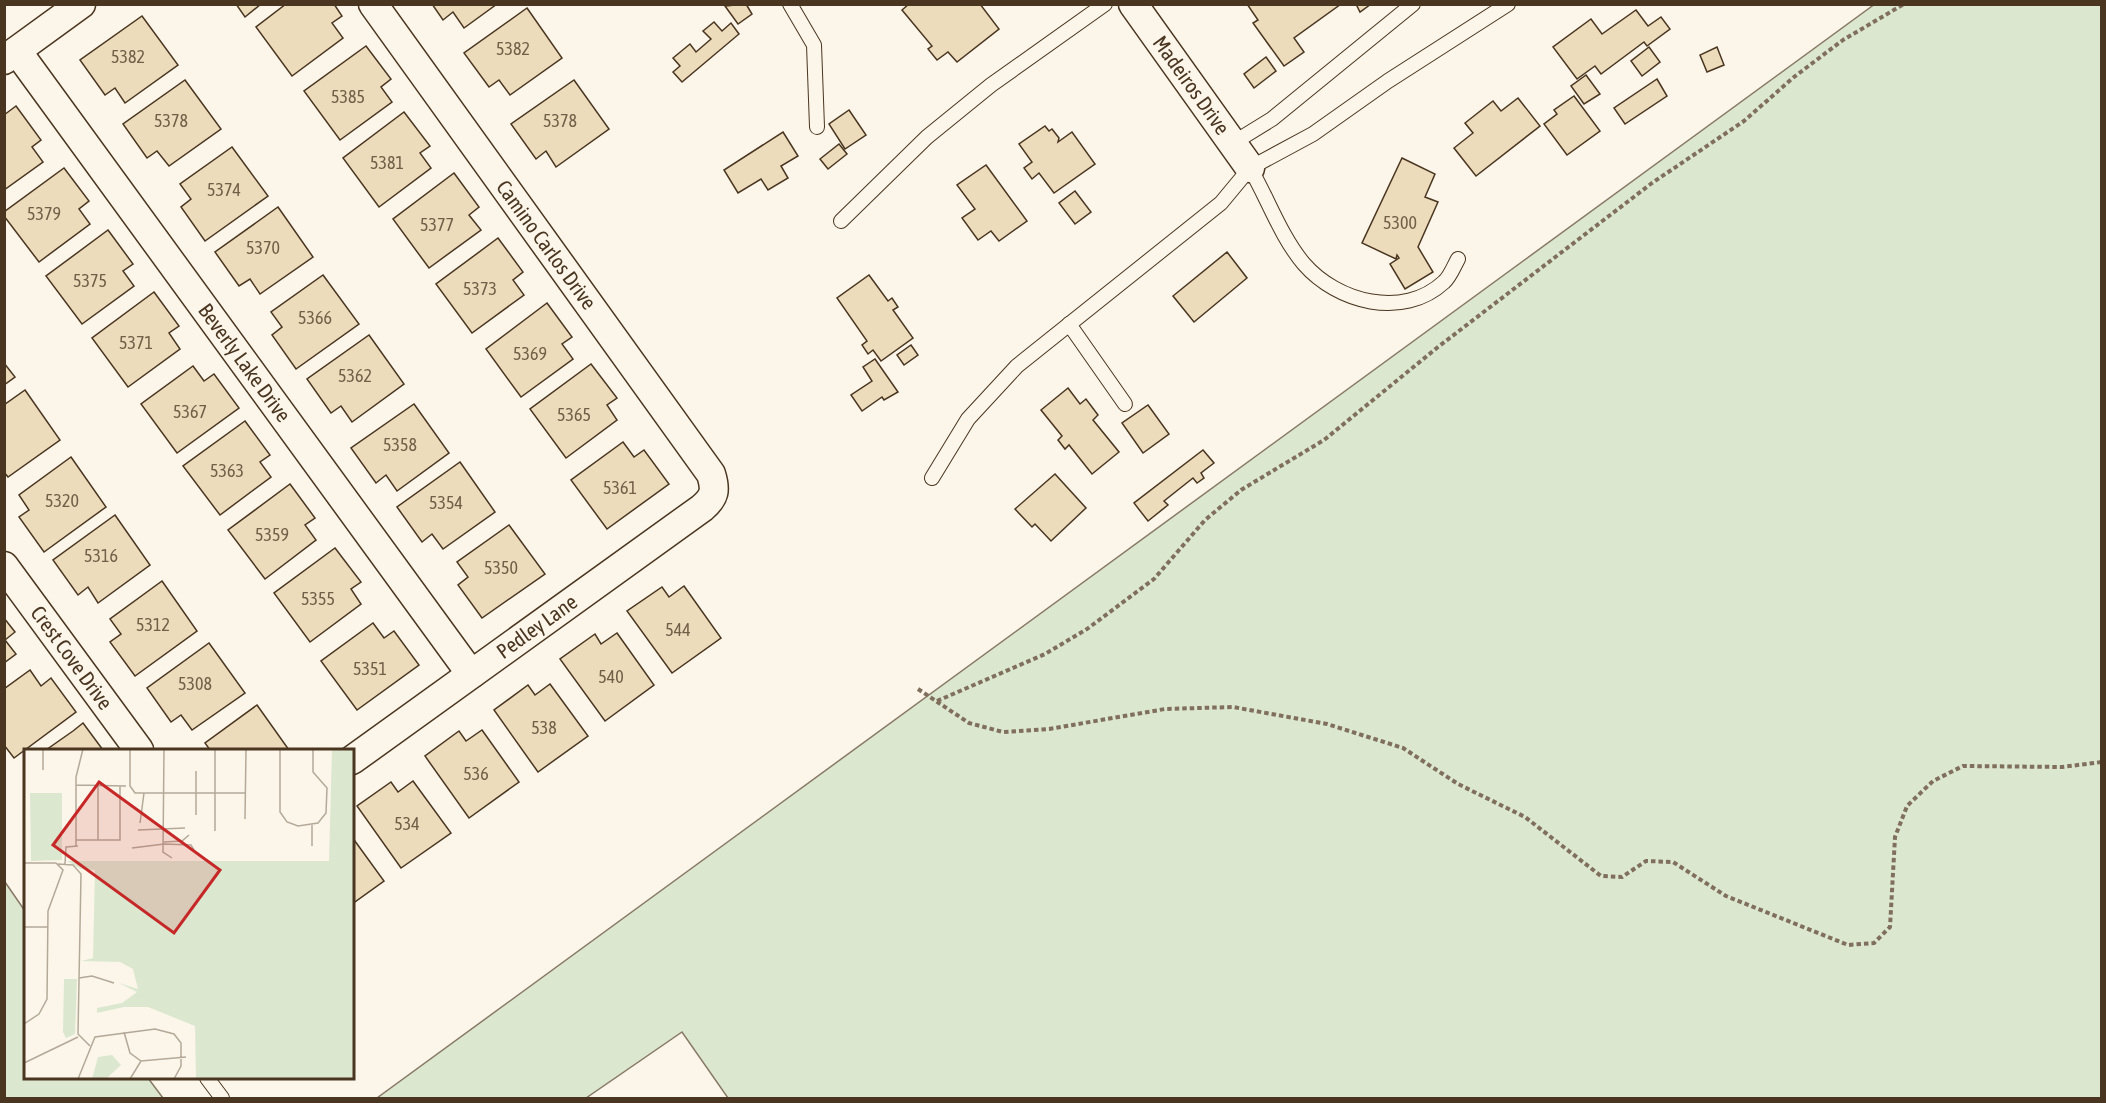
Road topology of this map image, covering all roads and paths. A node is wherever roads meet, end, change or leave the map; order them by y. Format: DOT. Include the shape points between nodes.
graph roads {
  1 [pos="81,4"];
  2 [pos="373,4"];
  3 [pos="790,4"];
  4 [pos="1105,4"];
  5 [pos="1133,4"];
  6 [pos="1413,4"];
  7 [pos="1508,4"];
  8 [pos="1904,4"];
  9 [pos="11,55"];
  10 [pos="817,127"];
  11 [pos="1233,144"];
  12 [pos="1250,168"];
  13 [pos="841,221"];
  14 [pos="1458,259"];
  15 [pos="1069,324"];
  16 [pos="1125,404"];
  17 [pos="932,478"];
  18 [pos="715,488"];
  19 [pos="4,566"];
  20 [pos="471,674"];
  21 [pos="918,689"];
  22 [pos="936,701"];
  23 [pos="138,749"];
  24 [pos="354,759"];
  25 [pos="2102,762"];
  26 [pos="208,1079"];
  27 [pos="222,1098"];
  1 -- 9 [label="street"];
  2 -- 18 [label="street, Camino Carlos Drive" via="711,474"];
  3 -- 10 [label="lane" via="814,45"];
  4 -- 13 [label="lane" via="927,137"];
  5 -- 11 [label="street, Madeiros Drive"];
  6 -- 11 [label="lane" via="1272,119"];
  7 -- 12 [label="lane" via="1313,134"];
  8 -- 22 [label="path" via="1843,40 1744,121 1652,183 1324,440 1241,490 1205,520 1154,579 1087,629 1045,654"];
  9 -- 20 [label="street, Beverly Lake Drive"];
  11 -- 12 [label="street, Madeiros Drive"];
  12 -- 14 [label="lane" via="1305,265 1347,295 1372,304 1404,302 1444,282"];
  12 -- 15 [label="lane" via="1221,203"];
  15 -- 16 [label="lane"];
  15 -- 17 [label="lane" via="991,392 968,419"];
  18 -- 20 [label="street, Pedley Lane" via="714,496 702,508"];
  19 -- 23 [label="street, Crest Cove Drive"];
  20 -- 24 [label="street, Pedley Lane"];
  21 -- 22 [label="path"];
  22 -- 25 [label="path" via="969,723 1003,732 1048,729 1165,710 1233,707 1327,724 1403,748 1458,784 1526,817 1600,876 1622,877 1646,861 1673,862 1726,896 1848,945 1874,943 1890,927 1895,837 1907,806 1933,781 1963,766 2062,767"];
  26 -- 27 [label="lane"];
}
